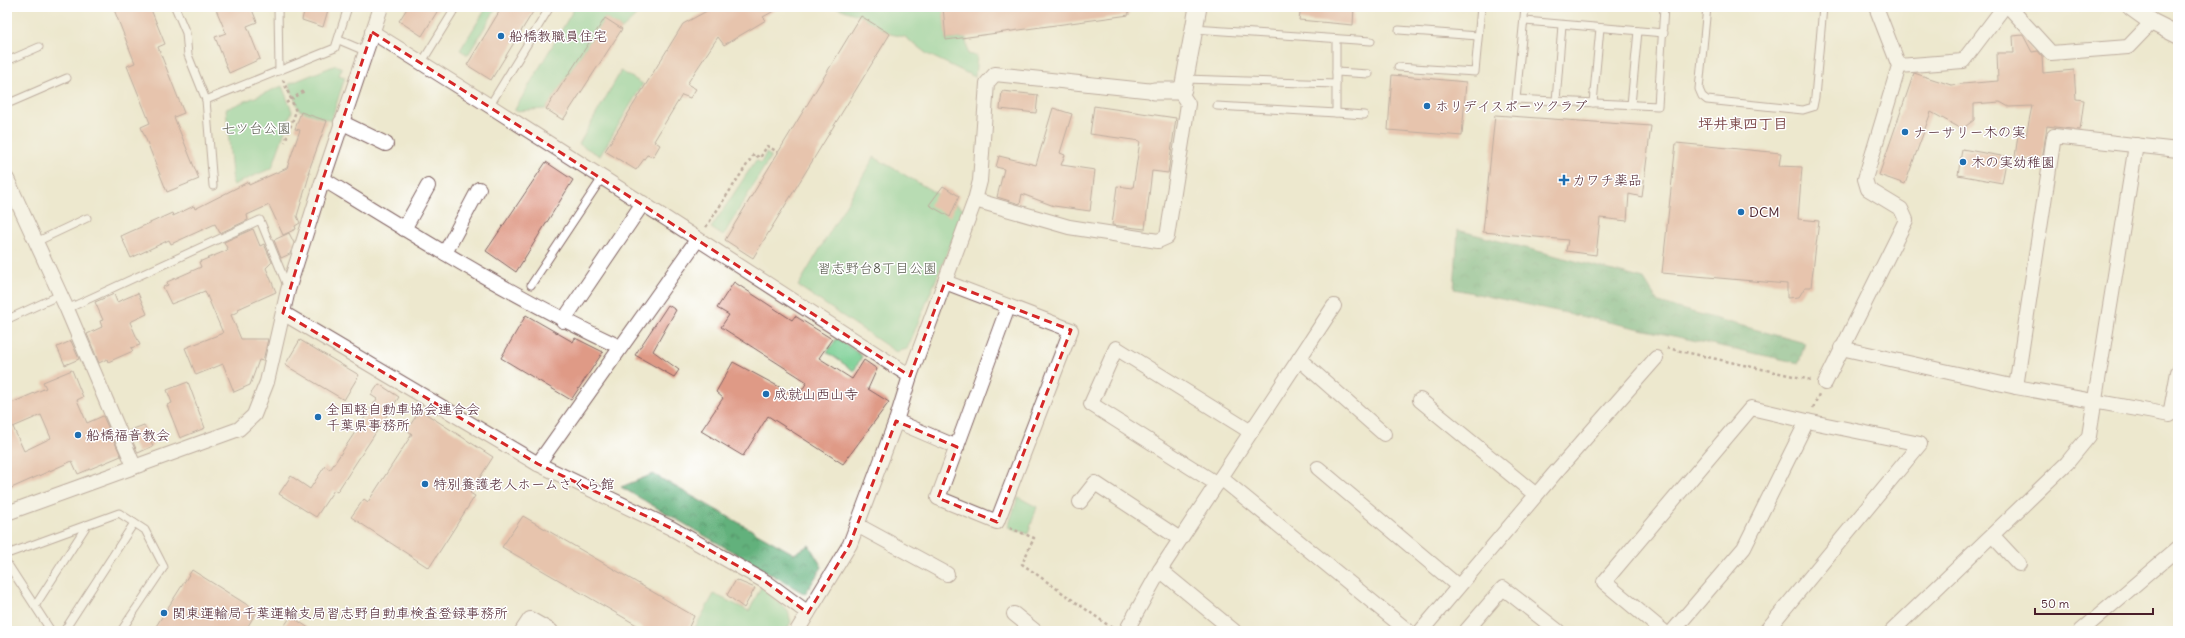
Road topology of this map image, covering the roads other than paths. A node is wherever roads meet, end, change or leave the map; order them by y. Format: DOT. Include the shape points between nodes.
graph roads {
  1 [pos="175,7"];
  2 [pos="278,7"];
  3 [pos="348,7"];
  4 [pos="381,7"];
  5 [pos="456,7"];
  6 [pos="550,7"];
  7 [pos="1198,7"];
  8 [pos="1480,7"];
  9 [pos="1525,7"];
  10 [pos="1664,7"];
  11 [pos="1707,7"];
  12 [pos="1823,7"];
  13 [pos="1876,7"];
  14 [pos="2004,7"];
  15 [pos="2009,7"];
  16 [pos="2131,7"];
  17 [pos="1525,21"];
  18 [pos="2152,22"];
  19 [pos="1562,25"];
  20 [pos="1600,28"];
  21 [pos="1194,30"];
  22 [pos="1399,30"];
  23 [pos="1638,31"];
  24 [pos="372,32"];
  25 [pos="1664,33"];
  26 [pos="2178,35"];
  27 [pos="1478,36"];
  28 [pos="1336,39"];
  29 [pos="339,40"];
  30 [pos="1371,41"];
  31 [pos="39,47"];
  32 [pos="365,51"];
  33 [pos="7,61"];
  34 [pos="422,62"];
  35 [pos="1899,66"];
  36 [pos="1398,67"];
  37 [pos="279,71"];
  38 [pos="1336,72"];
  39 [pos="1369,74"];
  40 [pos="67,78"];
  41 [pos="1336,84"];
  42 [pos="1182,85"];
  43 [pos="1154,91"];
  44 [pos="206,100"];
  45 [pos="1556,101"];
  46 [pos="1594,103"];
  47 [pos="7,104"];
  48 [pos="490,105"];
  49 [pos="1631,105"];
  50 [pos="1217,106"];
  51 [pos="1336,113"];
  52 [pos="1364,115"];
  53 [pos="341,122"];
  54 [pos="386,144"];
  55 [pos="2136,145"];
  56 [pos="2178,150"];
  57 [pos="323,178"];
  58 [pos="602,178"];
  59 [pos="7,179"];
  60 [pos="213,186"];
  61 [pos="428,186"];
  62 [pos="479,189"];
  63 [pos="975,200"];
  64 [pos="643,203"];
  65 [pos="88,218"];
  66 [pos="404,229"];
  67 [pos="700,235"];
  68 [pos="36,242"];
  69 [pos="446,253"];
  70 [pos="945,282"];
  71 [pos="531,285"];
  72 [pos="288,290"];
  73 [pos="60,295"];
  74 [pos="1334,306"];
  75 [pos="1008,307"];
  76 [pos="67,309"];
  77 [pos="283,313"];
  78 [pos="8,319"];
  79 [pos="563,321"];
  80 [pos="620,347"];
  81 [pos="1841,348"];
  82 [pos="1656,358"];
  83 [pos="1298,360"];
  84 [pos="2178,372"];
  85 [pos="910,376"];
  86 [pos="1824,382"];
  87 [pos="2016,387"];
  88 [pos="1420,400"];
  89 [pos="2095,400"];
  90 [pos="896,421"];
  91 [pos="1807,421"];
  92 [pos="1251,432"];
  93 [pos="1384,434"];
  94 [pos="957,447"];
  95 [pos="538,464"];
  96 [pos="134,466"];
  97 [pos="1318,468"];
  98 [pos="1219,481"];
  99 [pos="1536,495"];
  100 [pos="1080,502"];
  101 [pos="7,513"];
  102 [pos="134,523"];
  103 [pos="87,524"];
  104 [pos="857,525"];
  105 [pos="1993,536"];
  106 [pos="1180,539"];
  107 [pos="2178,548"];
  108 [pos="7,554"];
  109 [pos="7,563"];
  110 [pos="2019,564"];
  111 [pos="1160,570"];
  112 [pos="947,574"];
  113 [pos="1458,586"];
  114 [pos="35,606"];
  115 [pos="808,613"];
  116 [pos="1014,614"];
  117 [pos="51,631"];
  118 [pos="64,631"];
  119 [pos="122,631"];
  120 [pos="522,631"];
  121 [pos="551,631"];
  122 [pos="797,631"];
  123 [pos="1035,631"];
  124 [pos="1126,631"];
  125 [pos="1234,631"];
  126 [pos="1408,631"];
  127 [pos="1420,631"];
  128 [pos="1466,631"];
  129 [pos="1558,631"];
  130 [pos="1663,631"];
  131 [pos="1673,631"];
  132 [pos="1766,631"];
  133 [pos="1892,631"];
  134 [pos="2081,631"];
  1 -- 44 [label="lane" via="186,33 188,55"];
  2 -- 37 [label="lane"];
  3 -- 29 [label="lane"];
  4 -- 24 [label="street"];
  5 -- 34 [label="lane"];
  6 -- 48 [label="lane"];
  7 -- 21 [label="street"];
  8 -- 27 [label="lane"];
  9 -- 17 [label="lane"];
  10 -- 25 [label="lane"];
  11 -- 12 [label="lane" via="1699,89 1702,96 1706,100 1803,110 1813,107 1815,98"];
  13 -- 35 [label="street"];
  14 -- 35 [label="street" via="1963,61"];
  15 -- 18 [label="street" via="2051,52 2128,47"];
  16 -- 18 [label="street"];
  17 -- 19 [label="lane"];
  17 -- 45 [label="lane" via="1516,99"];
  18 -- 26 [label="street"];
  19 -- 20 [label="lane"];
  19 -- 45 [label="lane"];
  20 -- 23 [label="lane"];
  20 -- 46 [label="lane"];
  21 -- 28 [label="lane"];
  21 -- 42 [label="street"];
  22 -- 27 [label="lane"];
  23 -- 25 [label="lane"];
  23 -- 49 [label="lane"];
  24 -- 32 [label="street"];
  24 -- 34 [label="street"];
  25 -- 49 [label="lane" via="1658,106"];
  27 -- 36 [label="lane" via="1474,72"];
  28 -- 30 [label="lane"];
  28 -- 38 [label="lane"];
  29 -- 32 [label="lane"];
  29 -- 37 [label="lane" via="335,48"];
  31 -- 33 [label="lane"];
  32 -- 53 [label="street"];
  34 -- 48 [label="street"];
  35 -- 81 [label="street" via="1865,179 1868,189 1901,210 1906,220"];
  37 -- 44 [label="lane"];
  38 -- 39 [label="lane"];
  38 -- 41 [label="lane"];
  40 -- 47 [label="lane"];
  41 -- 42 [label="lane"];
  41 -- 51 [label="lane"];
  42 -- 43 [label="street"];
  42 -- 63 [label="street" via="1188,104 1167,238 1158,241 1069,227"];
  43 -- 63 [label="street" via="995,74 987,83 980,181"];
  44 -- 60 [label="lane"];
  45 -- 46 [label="lane"];
  46 -- 49 [label="lane"];
  48 -- 58 [label="street"];
  50 -- 51 [label="lane"];
  51 -- 52 [label="lane"];
  53 -- 54 [label="street"];
  53 -- 57 [label="street"];
  55 -- 56 [label="street"];
  55 -- 87 [label="street" via="2054,136"];
  55 -- 89 [label="street"];
  57 -- 66 [label="street"];
  57 -- 72 [label="street"];
  58 -- 64 [label="street"];
  58 -- 71 [label="lane"];
  59 -- 68 [label="street"];
  61 -- 66 [label="street"];
  62 -- 69 [label="street"];
  63 -- 70 [label="street"];
  64 -- 67 [label="street"];
  64 -- 79 [label="street"];
  65 -- 68 [label="lane"];
  66 -- 69 [label="street"];
  67 -- 80 [label="street"];
  67 -- 85 [label="street"];
  68 -- 73 [label="street"];
  69 -- 79 [label="street"];
  70 -- 75 [label="street"];
  70 -- 85 [label="street"];
  72 -- 76 [label="lane" via="260,220"];
  72 -- 77 [label="street"];
  73 -- 76 [label="street"];
  73 -- 78 [label="lane"];
  74 -- 83 [label="street"];
  75 -- 94 [label="street"];
  75 -- 94 [label="street" via="1071,330 997,522 938,498"];
  76 -- 96 [label="street"];
  77 -- 95 [label="street"];
  77 -- 96 [label="street" via="267,382 254,415 248,422 238,429"];
  79 -- 80 [label="street"];
  80 -- 95 [label="street"];
  81 -- 86 [label="street"];
  81 -- 87 [label="street"];
  82 -- 99 [label="street"];
  83 -- 92 [label="street"];
  83 -- 93 [label="street"];
  84 -- 89 [label="street" via="2170,415"];
  85 -- 90 [label="street"];
  87 -- 89 [label="street"];
  88 -- 99 [label="street"];
  89 -- 105 [label="street" via="2089,436 2067,463"];
  90 -- 94 [label="street"];
  90 -- 104 [label="street"];
  91 -- 130 [label="street" via="1751,408 1604,582"];
  91 -- 131 [label="street" via="1744,548"];
  91 -- 132 [label="street" via="1920,444"];
  92 -- 98 [label="street"];
  92 -- 98 [label="street" via="1116,348 1091,404"];
  95 -- 115 [label="street" via="671,528 766,582"];
  96 -- 101 [label="street"];
  97 -- 113 [label="street"];
  98 -- 106 [label="street"];
  98 -- 126 [label="street"];
  99 -- 113 [label="street"];
  100 -- 106 [label="street" via="1095,483"];
  102 -- 103 [label="lane" via="119,513"];
  102 -- 118 [label="lane"];
  102 -- 119 [label="lane" via="145,530 164,567"];
  103 -- 108 [label="lane"];
  103 -- 114 [label="lane"];
  104 -- 112 [label="street"];
  104 -- 115 [label="street" via="850,544"];
  105 -- 110 [label="street"];
  105 -- 133 [label="street"];
  106 -- 111 [label="street"];
  107 -- 134 [label="street"];
  109 -- 114 [label="lane"];
  111 -- 124 [label="street"];
  111 -- 125 [label="street"];
  113 -- 127 [label="street"];
  114 -- 117 [label="lane"];
  115 -- 122 [label="street"];
  116 -- 123 [label="street"];
  120 -- 121 [label="street" via="530,619"];
  128 -- 129 [label="street" via="1503,588"];
}
